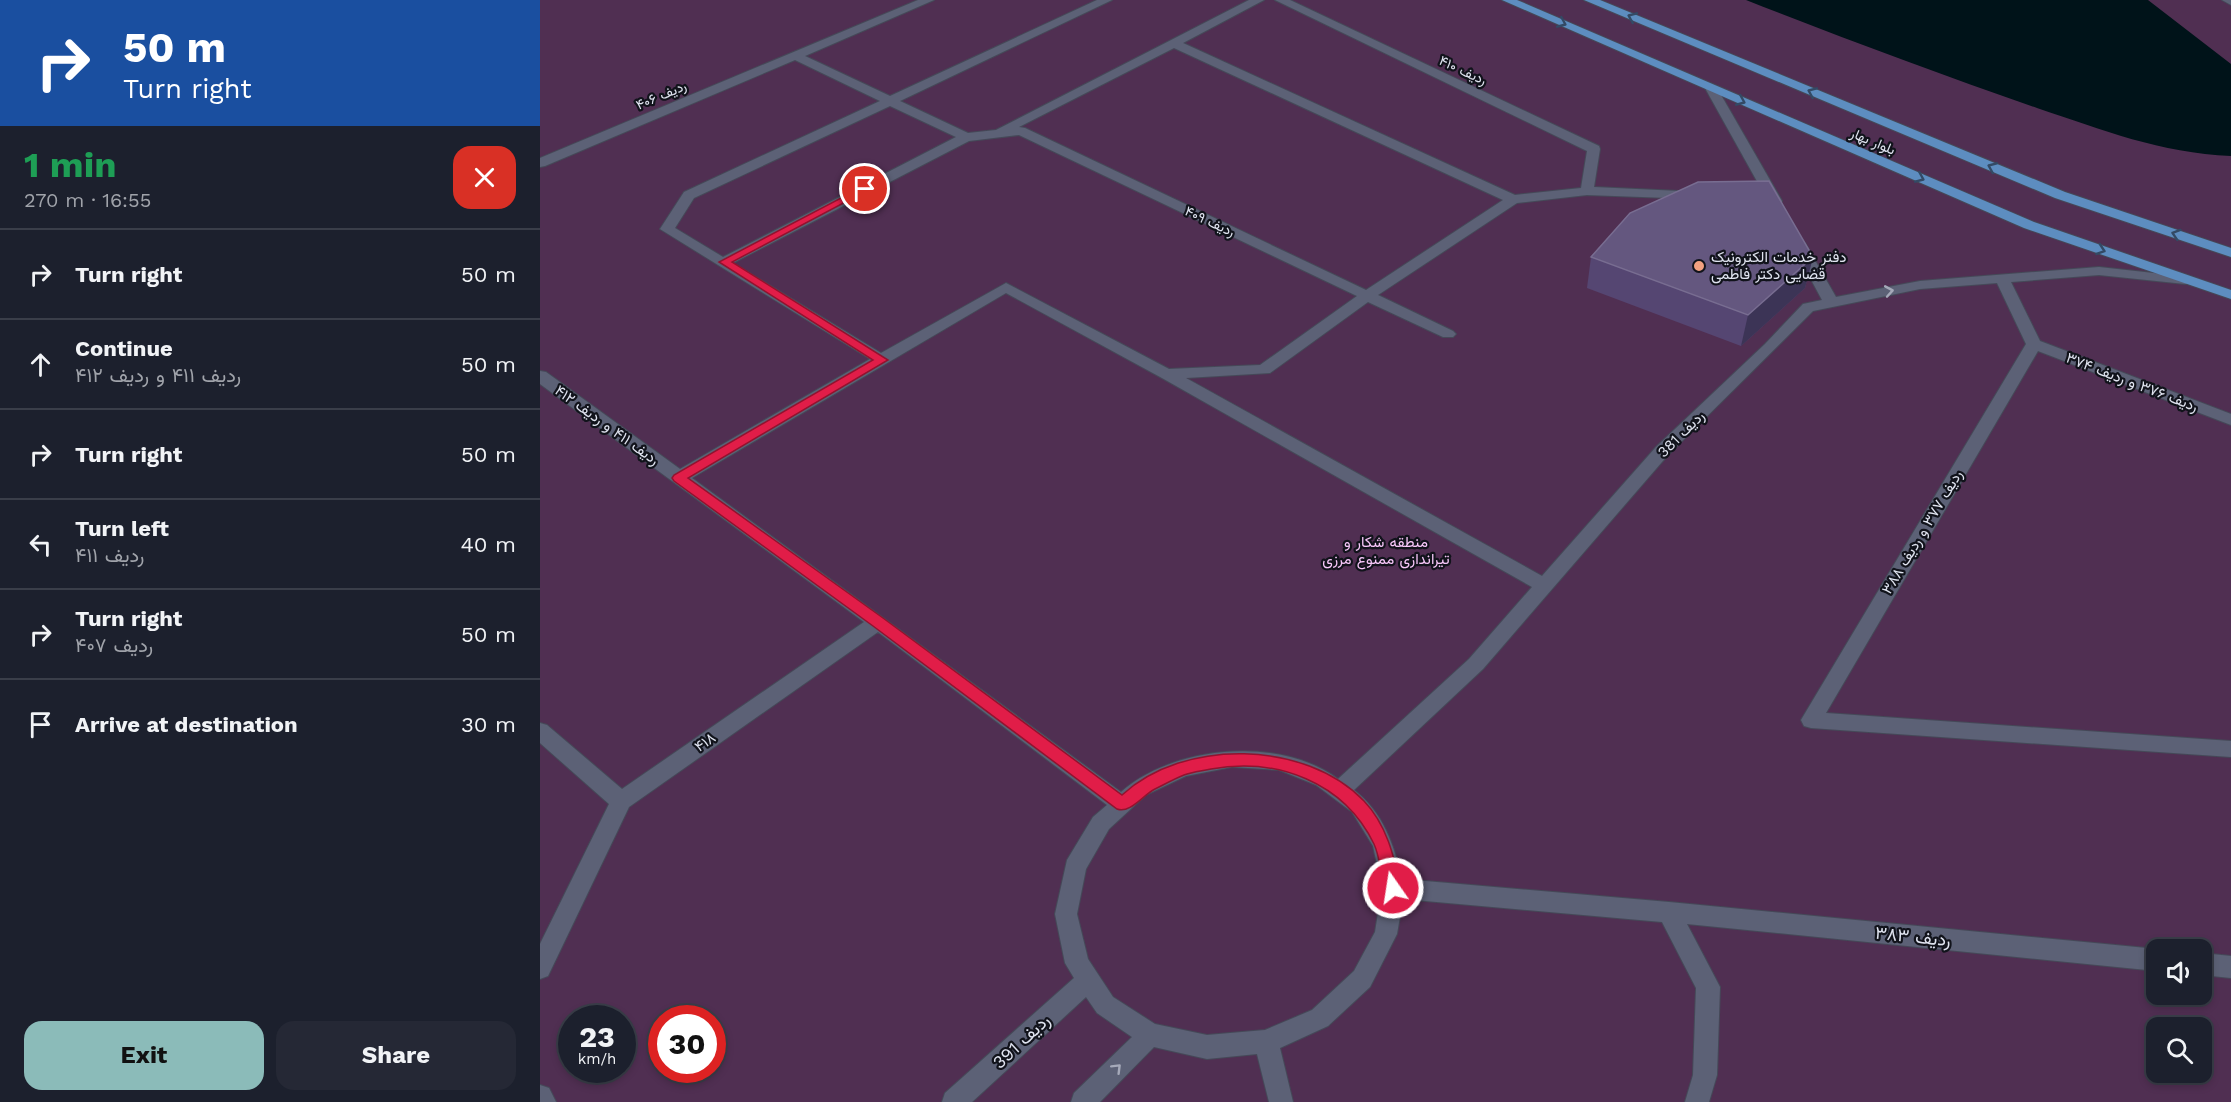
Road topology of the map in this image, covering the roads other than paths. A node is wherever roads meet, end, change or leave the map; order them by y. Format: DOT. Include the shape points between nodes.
graph roads {
  1 [pos="928,0"];
  2 [pos="1106,0"];
  3 [pos="1258,0"];
  4 [pos="1281,0"];
  5 [pos="1509,0"];
  6 [pos="1590,0"];
  7 [pos="1173,43"];
  8 [pos="794,55"];
  9 [pos="1711,88"];
  10 [pos="891,101"];
  11 [pos="995,134"];
  12 [pos="966,137"];
  13 [pos="540,163"];
  14 [pos="1587,191"];
  15 [pos="1715,196"];
  16 [pos="1513,199"];
  17 [pos="1771,202"];
  18 [pos="1791,230"];
  19 [pos="2231,253"];
  20 [pos="724,262"];
  21 [pos="2002,279"];
  22 [pos="2185,279"];
  23 [pos="2231,295"];
  24 [pos="1368,296"];
  25 [pos="1832,302"];
  26 [pos="1448,334"];
  27 [pos="2034,344"];
  28 [pos="882,360"];
  29 [pos="1166,374"];
  30 [pos="540,376"];
  31 [pos="2231,420"];
  32 [pos="678,478"];
  33 [pos="1544,585"];
  34 [pos="878,622"];
  35 [pos="540,731"];
  36 [pos="2231,749"];
  37 [pos="1339,791"];
  38 [pos="621,801"];
  39 [pos="1122,804"];
  40 [pos="1393,888"];
  41 [pos="1669,912"];
  42 [pos="2146,959"];
  43 [pos="2212,965"];
  44 [pos="2231,967"];
  45 [pos="540,968"];
  46 [pos="1088,980"];
  47 [pos="1150,1035"];
  48 [pos="1266,1042"];
  49 [pos="540,1096"];
  50 [pos="544,1102"];
  51 [pos="954,1102"];
  52 [pos="1083,1102"];
  53 [pos="1281,1102"];
  54 [pos="1697,1102"];
  1 -- 8 [label="street, ردیف ۴۰۶"];
  2 -- 10 [label="street"];
  3 -- 7 [label="street"];
  4 -- 14 [label="street, ردیف ۴۱۰" via="1594,149"];
  5 -- 9 [label="main road, بلوار بهار, one-way"];
  19 -- 6 [label="main road, بلوار بهار, one-way" via="2060,195"];
  7 -- 11 [label="street"];
  7 -- 16 [label="street"];
  8 -- 10 [label="street"];
  8 -- 13 [label="street, ردیف ۴۰۶"];
  9 -- 17 [label="street"];
  9 -- 22 [label="main road, بلوار بهار, one-way" via="2029,225"];
  10 -- 12 [label="street"];
  10 -- 20 [label="street" via="689,195 667,229"];
  11 -- 12 [label="street, ردیف ۴۰۹"];
  11 -- 24 [label="street, ردیف ۴۰۹" via="1021,131"];
  12 -- 20 [label="street"];
  14 -- 15 [label="street"];
  14 -- 16 [label="street"];
  16 -- 24 [label="street"];
  18 -- 25 [label="street"];
  20 -- 28 [label="street"];
  21 -- 22 [label="street, ردیف 381" via="2099,271"];
  25 -- 21 [label="street, ردیف 381, one-way" via="1920,285"];
  21 -- 27 [label="street"];
  22 -- 23 [label="main road, بلوار بهار"];
  24 -- 26 [label="street, ردیف ۴۰۹"];
  24 -- 29 [label="street" via="1264,370"];
  25 -- 33 [label="street, ردیف 381" via="1808,307 1662,451"];
  27 -- 31 [label="street, ردیف ۳۷۶ و ردیف ۳۷۴"];
  27 -- 36 [label="street, ردیف ۳۷۷ و ردیف ۳۸۸" via="1811,720"];
  28 -- 29 [label="street" via="1006,287"];
  28 -- 32 [label="street"];
  29 -- 33 [label="street"];
  30 -- 32 [label="street, ردیف ۴۱۱ و ردیف ۴۱۲"];
  32 -- 34 [label="street, ردیف ۴۱۱ و ردیف ۴۱۲"];
  33 -- 37 [label="street, ردیف 381" via="1476,664"];
  34 -- 38 [label="street, ۴۱۸"];
  34 -- 39 [label="street, ردیف ۴۱۱ و ردیف ۴۱۲"];
  35 -- 38 [label="street"];
  37 -- 39 [label="street" via="1323,779 1280,762 1232,759 1183,768 1139,789"];
  37 -- 40 [label="street" via="1359,806 1383,844"];
  38 -- 45 [label="street"];
  39 -- 46 [label="street" via="1101,823 1075,867 1066,914 1077,963"];
  40 -- 41 [label="street, ردیف ۳۸۳"];
  40 -- 48 [label="street" via="1386,934 1362,979 1320,1018"];
  41 -- 42 [label="street, ردیف ۳۸۳"];
  41 -- 54 [label="street" via="1708,987 1705,1075"];
  43 -- 44 [label="street"];
  46 -- 47 [label="street" via="1106,1005"];
  46 -- 51 [label="street, ردیف 391"];
  47 -- 48 [label="street" via="1206,1047"];
  52 -- 47 [label="street, one-way"];
  48 -- 53 [label="street"];
  49 -- 50 [label="street"];
}
